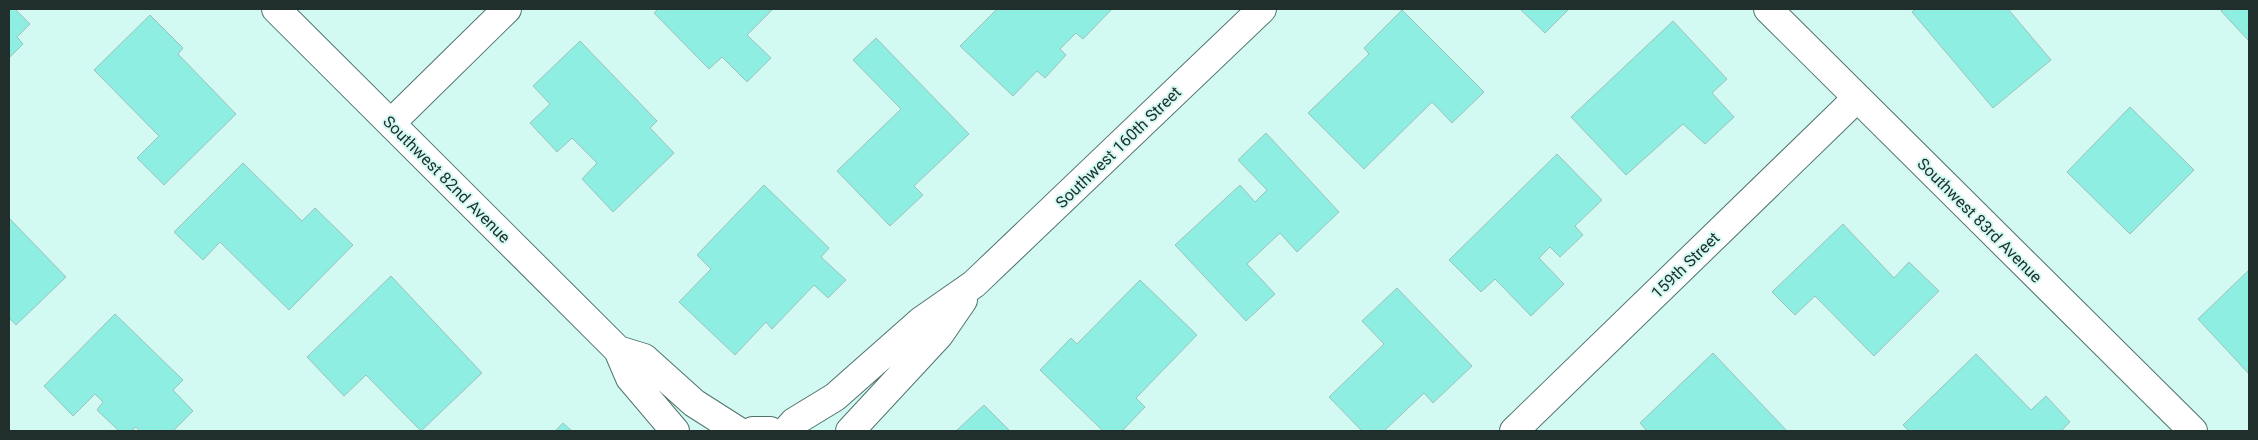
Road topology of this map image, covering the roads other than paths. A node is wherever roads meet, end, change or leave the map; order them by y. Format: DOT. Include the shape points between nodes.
graph roads {
  1 [pos="276,9"];
  2 [pos="507,9"];
  3 [pos="1262,9"];
  4 [pos="1768,9"];
  5 [pos="1857,98"];
  6 [pos="391,123"];
  7 [pos="974,284"];
  8 [pos="618,350"];
  9 [pos="1524,428"];
  10 [pos="675,431"];
  11 [pos="738,431"];
  12 [pos="753,431"];
  13 [pos="770,431"];
  14 [pos="786,431"];
  15 [pos="850,431"];
  16 [pos="2193,431"];
  1 -- 6 [label="street, Southwest 82nd Avenue"];
  2 -- 6 [label="street"];
  3 -- 7 [label="street, Southwest 160th Street"];
  4 -- 5 [label="street, Southwest 83rd Avenue"];
  5 -- 9 [label="street, 159th Street"];
  5 -- 16 [label="street, Southwest 83rd Avenue"];
  6 -- 8 [label="street, Southwest 82nd Avenue"];
  7 -- 14 [label="street, Southwest 160th Street" via="921,321 835,397 794,422"];
  7 -- 15 [label="street, Southwest 160th Street" via="939,335"];
  8 -- 10 [label="street, Southwest 82nd Avenue" via="630,378"];
  8 -- 11 [label="street, Southwest 82nd Avenue" via="644,358 694,403"];
  12 -- 13 [label="street"];
}
